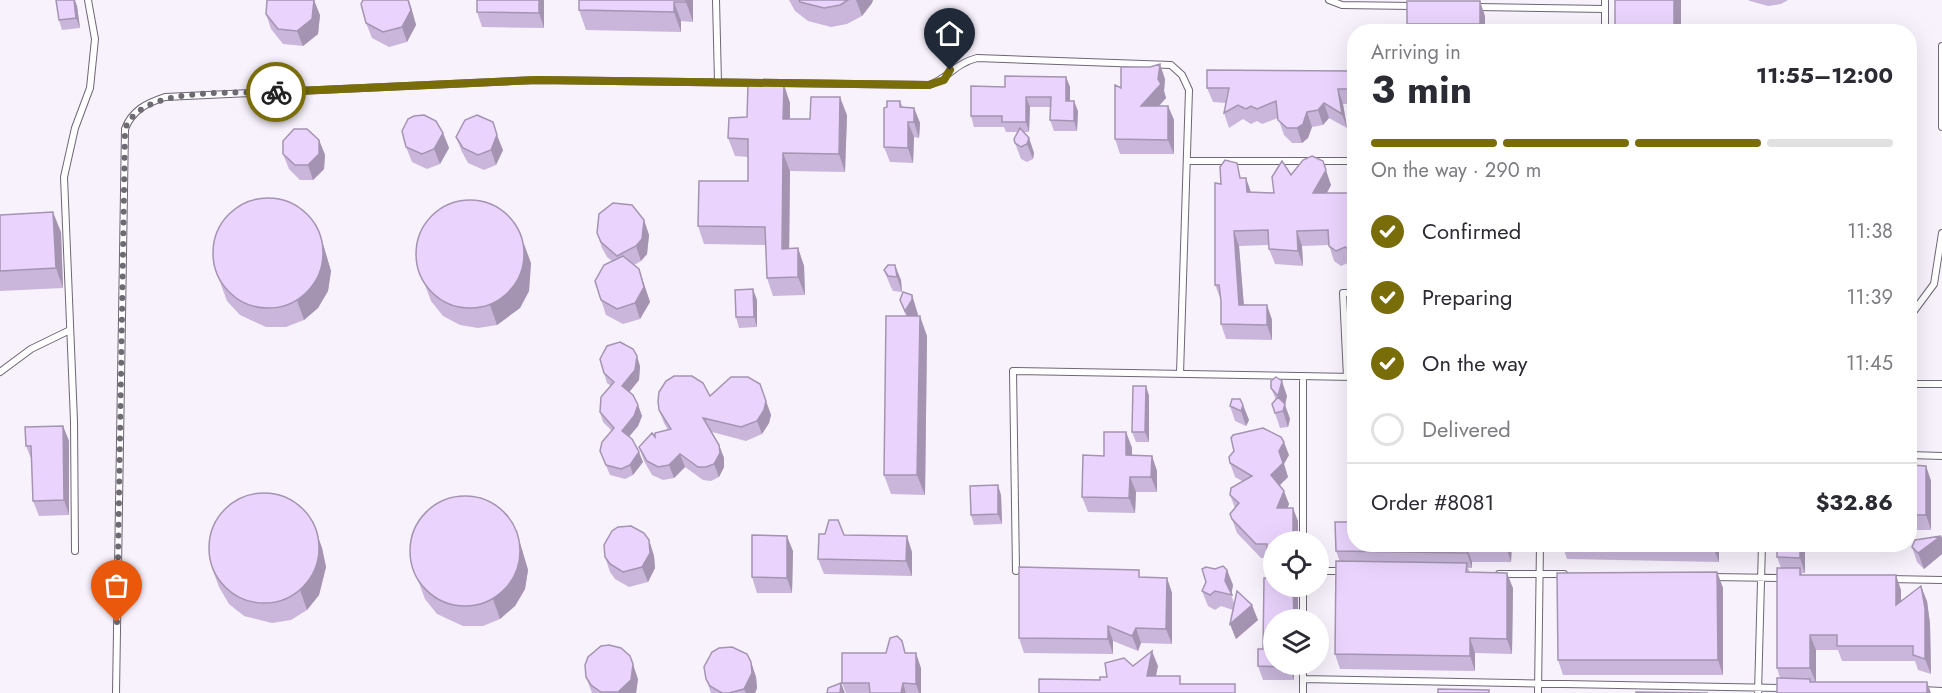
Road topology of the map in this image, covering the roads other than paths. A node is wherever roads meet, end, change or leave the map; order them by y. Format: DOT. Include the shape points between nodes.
graph roads {
  1 [pos="88,0"];
  2 [pos="716,0"];
  3 [pos="1329,0"];
  4 [pos="1605,0"];
  5 [pos="1426,6"];
  6 [pos="1474,7"];
  7 [pos="1605,9"];
  8 [pos="1605,24"];
  9 [pos="1942,46"];
  10 [pos="717,82"];
  11 [pos="1942,127"];
  12 [pos="1187,161"];
  13 [pos="1347,161"];
  14 [pos="1942,233"];
  15 [pos="1347,293"];
  16 [pos="1917,307"];
  17 [pos="70,330"];
  18 [pos="1347,335"];
  19 [pos="0,372"];
  20 [pos="1180,374"];
  21 [pos="1303,376"];
  22 [pos="1347,377"];
  23 [pos="1917,384"];
  24 [pos="1942,384"];
  25 [pos="1917,455"];
  26 [pos="1942,456"];
  27 [pos="1303,531"];
  28 [pos="75,551"];
  29 [pos="1540,552"];
  30 [pos="1762,552"];
  31 [pos="1016,571"];
  32 [pos="1329,571"];
  33 [pos="1353,572"];
  34 [pos="1493,573"];
  35 [pos="1540,574"];
  36 [pos="1575,575"];
  37 [pos="1703,576"];
  38 [pos="1761,577"];
  39 [pos="1795,578"];
  40 [pos="1886,579"];
  41 [pos="1942,580"];
  42 [pos="1304,675"];
  43 [pos="1304,679"];
  44 [pos="1538,683"];
  45 [pos="1793,688"];
  46 [pos="1758,690"];
  47 [pos="1919,690"];
  48 [pos="1942,691"];
  49 [pos="116,693"];
  50 [pos="1303,693"];
  51 [pos="1538,693"];
  1 -- 17 [label="lane" via="95,39 90,87 75,128 64,177"];
  2 -- 10 [label="lane"];
  3 -- 5 [label="lane" via="1342,5"];
  4 -- 7 [label="lane"];
  6 -- 7 [label="lane"];
  7 -- 8 [label="lane"];
  9 -- 11 [label="lane"];
  10 -- 12 [label="lane" via="929,85 944,80 962,62 977,58 1171,65 1182,75 1189,90"];
  10 -- 49 [label="lane" via="537,80 165,97 148,103 129,117 125,129"];
  12 -- 13 [label="lane"];
  12 -- 20 [label="lane"];
  14 -- 16 [label="lane" via="1934,284"];
  15 -- 18 [label="lane" via="1343,293"];
  17 -- 19 [label="lane" via="31,349"];
  17 -- 28 [label="lane"];
  20 -- 21 [label="lane"];
  20 -- 31 [label="lane" via="1013,371"];
  21 -- 22 [label="lane"];
  21 -- 27 [label="lane"];
  23 -- 24 [label="lane"];
  25 -- 26 [label="lane"];
  29 -- 35 [label="lane"];
  30 -- 38 [label="lane"];
  32 -- 33 [label="lane"];
  34 -- 35 [label="lane"];
  35 -- 36 [label="lane"];
  35 -- 44 [label="lane"];
  37 -- 38 [label="lane"];
  38 -- 39 [label="lane"];
  38 -- 46 [label="lane"];
  40 -- 41 [label="lane"];
  42 -- 43 [label="lane"];
  43 -- 44 [label="lane"];
  43 -- 50 [label="lane"];
  44 -- 46 [label="lane"];
  44 -- 51 [label="lane"];
  45 -- 46 [label="lane"];
  47 -- 48 [label="lane"];
}
